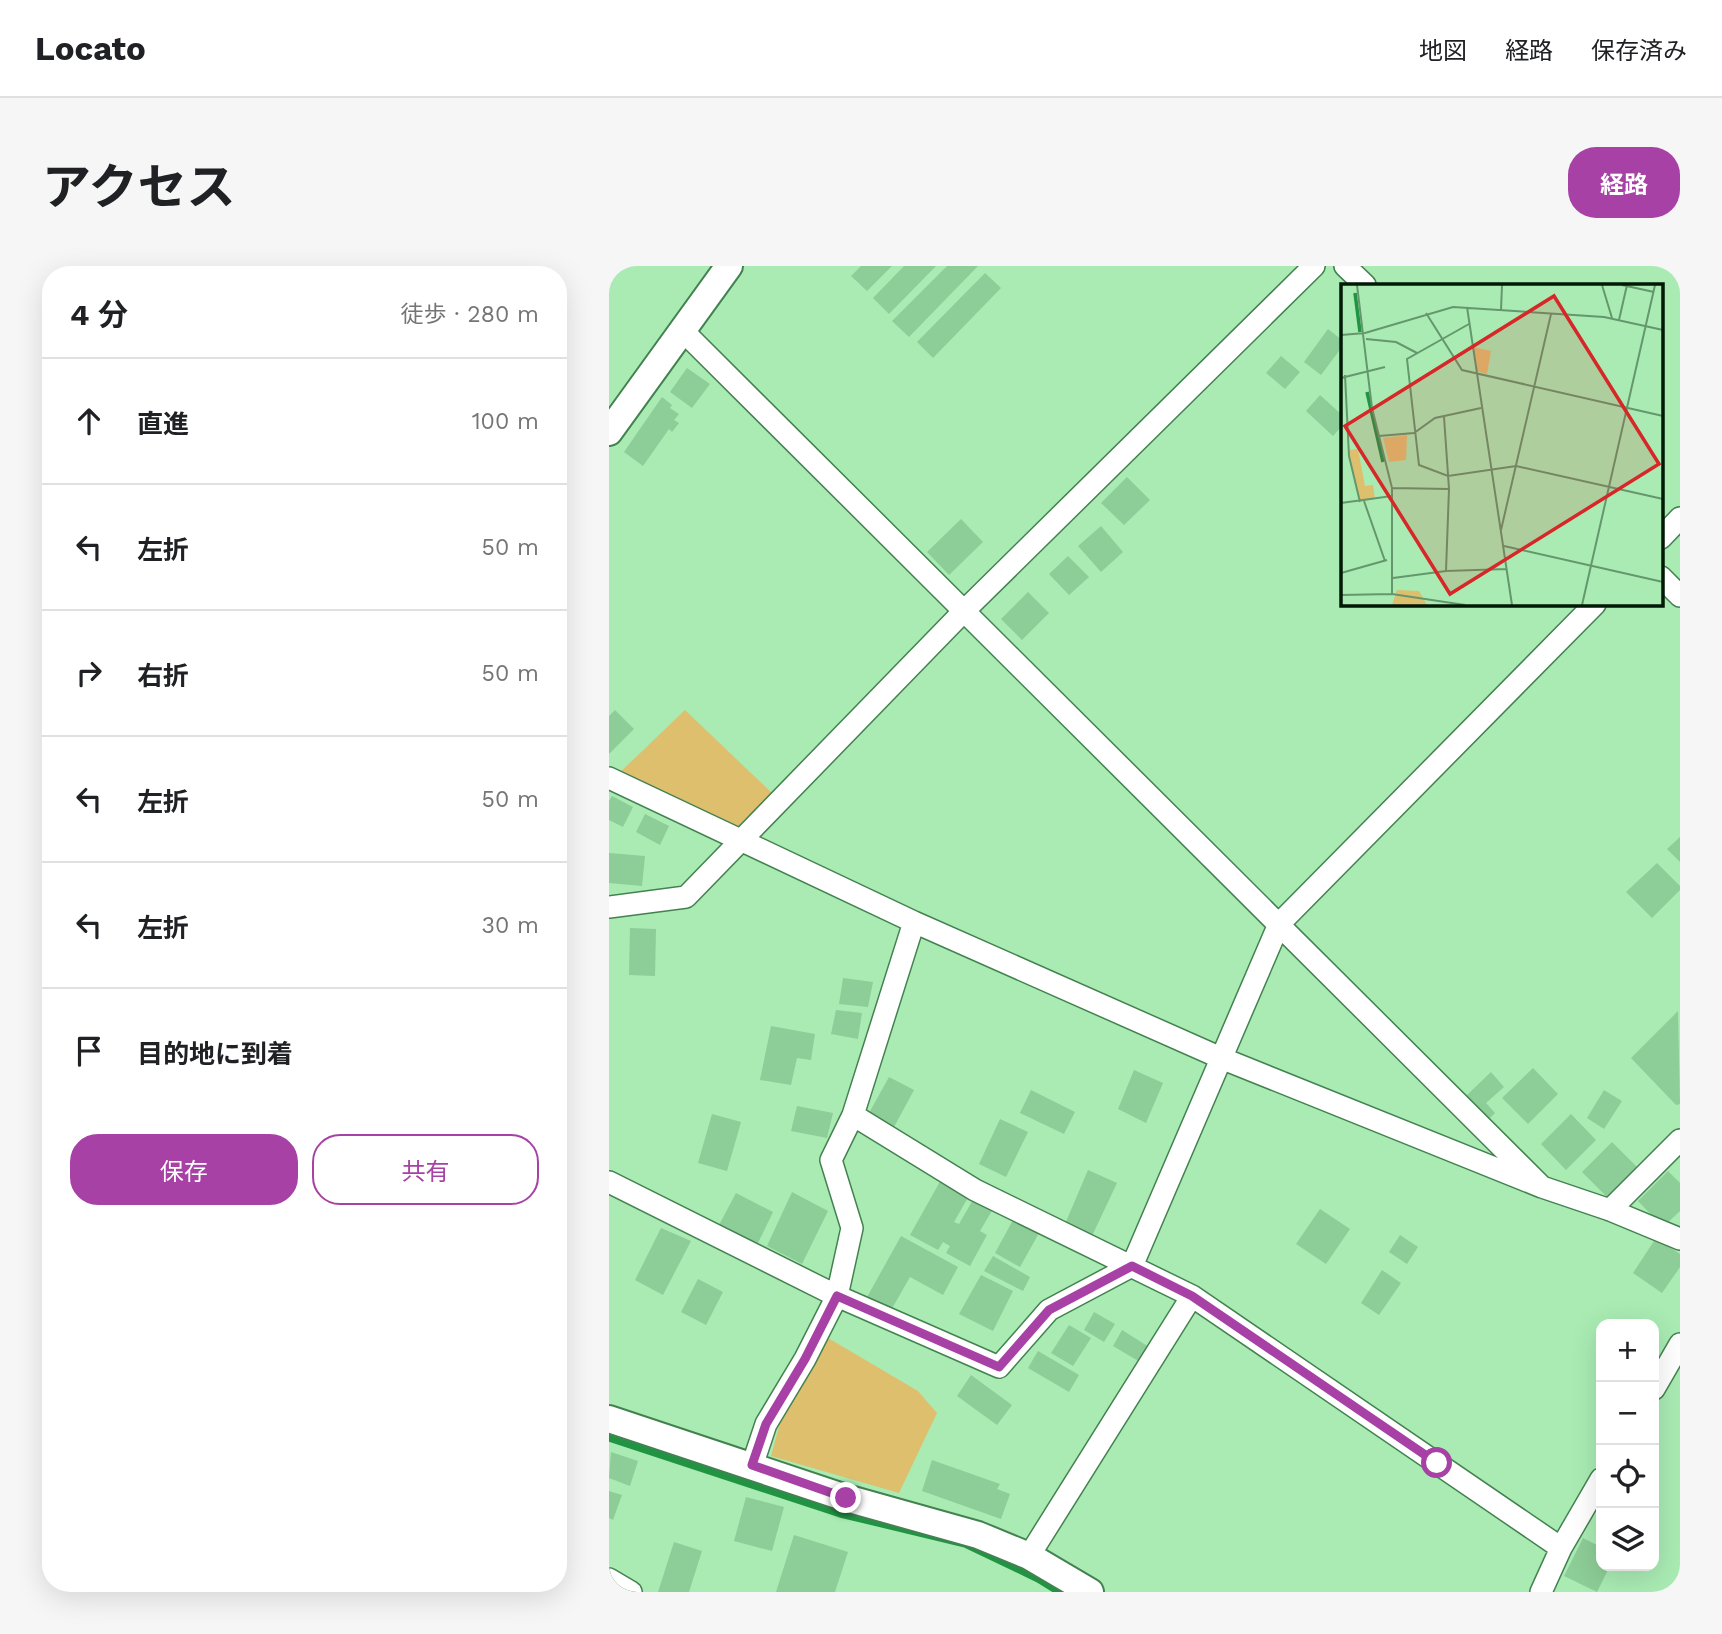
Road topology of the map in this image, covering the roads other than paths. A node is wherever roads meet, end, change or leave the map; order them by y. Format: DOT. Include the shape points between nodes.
graph roads {
  1 [pos="729,266"];
  2 [pos="1314,266"];
  3 [pos="1345,266"];
  4 [pos="1364,284"];
  5 [pos="683,331"];
  6 [pos="609,432"];
  7 [pos="1680,518"];
  8 [pos="1663,536"];
  9 [pos="1663,579"];
  10 [pos="1680,596"];
  11 [pos="1593,606"];
  12 [pos="963,612"];
  13 [pos="609,778"];
  14 [pos="739,840"];
  15 [pos="609,907"];
  16 [pos="915,922"];
  17 [pos="1279,924"];
  18 [pos="1221,1058"];
  19 [pos="853,1115"];
  20 [pos="1680,1140"];
  21 [pos="609,1182"];
  22 [pos="1542,1188"];
  23 [pos="1610,1210"];
  24 [pos="1680,1239"];
  25 [pos="1132,1266"];
  26 [pos="837,1296"];
  27 [pos="1192,1296"];
  28 [pos="1680,1344"];
  29 [pos="1658,1382"];
  30 [pos="609,1419"];
  31 [pos="752,1465"];
  32 [pos="1596,1488"];
  33 [pos="1561,1548"];
  34 [pos="1029,1556"];
  35 [pos="609,1579"];
  36 [pos="1062,1585"];
  37 [pos="631,1592"];
  38 [pos="1090,1592"];
  39 [pos="1541,1592"];
  1 -- 5 [label="street"];
  2 -- 12 [label="street"];
  3 -- 4 [label="street"];
  5 -- 6 [label="street"];
  5 -- 12 [label="street"];
  7 -- 8 [label="street"];
  9 -- 10 [label="street"];
  11 -- 17 [label="street"];
  12 -- 14 [label="street"];
  12 -- 17 [label="street"];
  13 -- 14 [label="street"];
  14 -- 15 [label="street" via="686,897"];
  14 -- 16 [label="street"];
  16 -- 18 [label="street"];
  16 -- 19 [label="street"];
  17 -- 18 [label="street"];
  17 -- 22 [label="street"];
  18 -- 22 [label="street"];
  18 -- 25 [label="street"];
  19 -- 25 [label="street" via="975,1190"];
  19 -- 26 [label="street" via="831,1160 852,1228"];
  20 -- 23 [label="street"];
  21 -- 26 [label="street"];
  22 -- 23 [label="street"];
  23 -- 24 [label="street"];
  25 -- 26 [label="street" via="1049,1310 999,1367"];
  25 -- 27 [label="street"];
  26 -- 31 [label="street" via="766,1424"];
  27 -- 33 [label="street"];
  27 -- 34 [label="street"];
  28 -- 29 [label="street"];
  30 -- 31 [label="street"];
  31 -- 34 [label="street" via="846,1498 978,1535"];
  32 -- 33 [label="street"];
  33 -- 39 [label="street"];
  34 -- 36 [label="street"];
  35 -- 37 [label="street"];
  36 -- 38 [label="street"];
}
